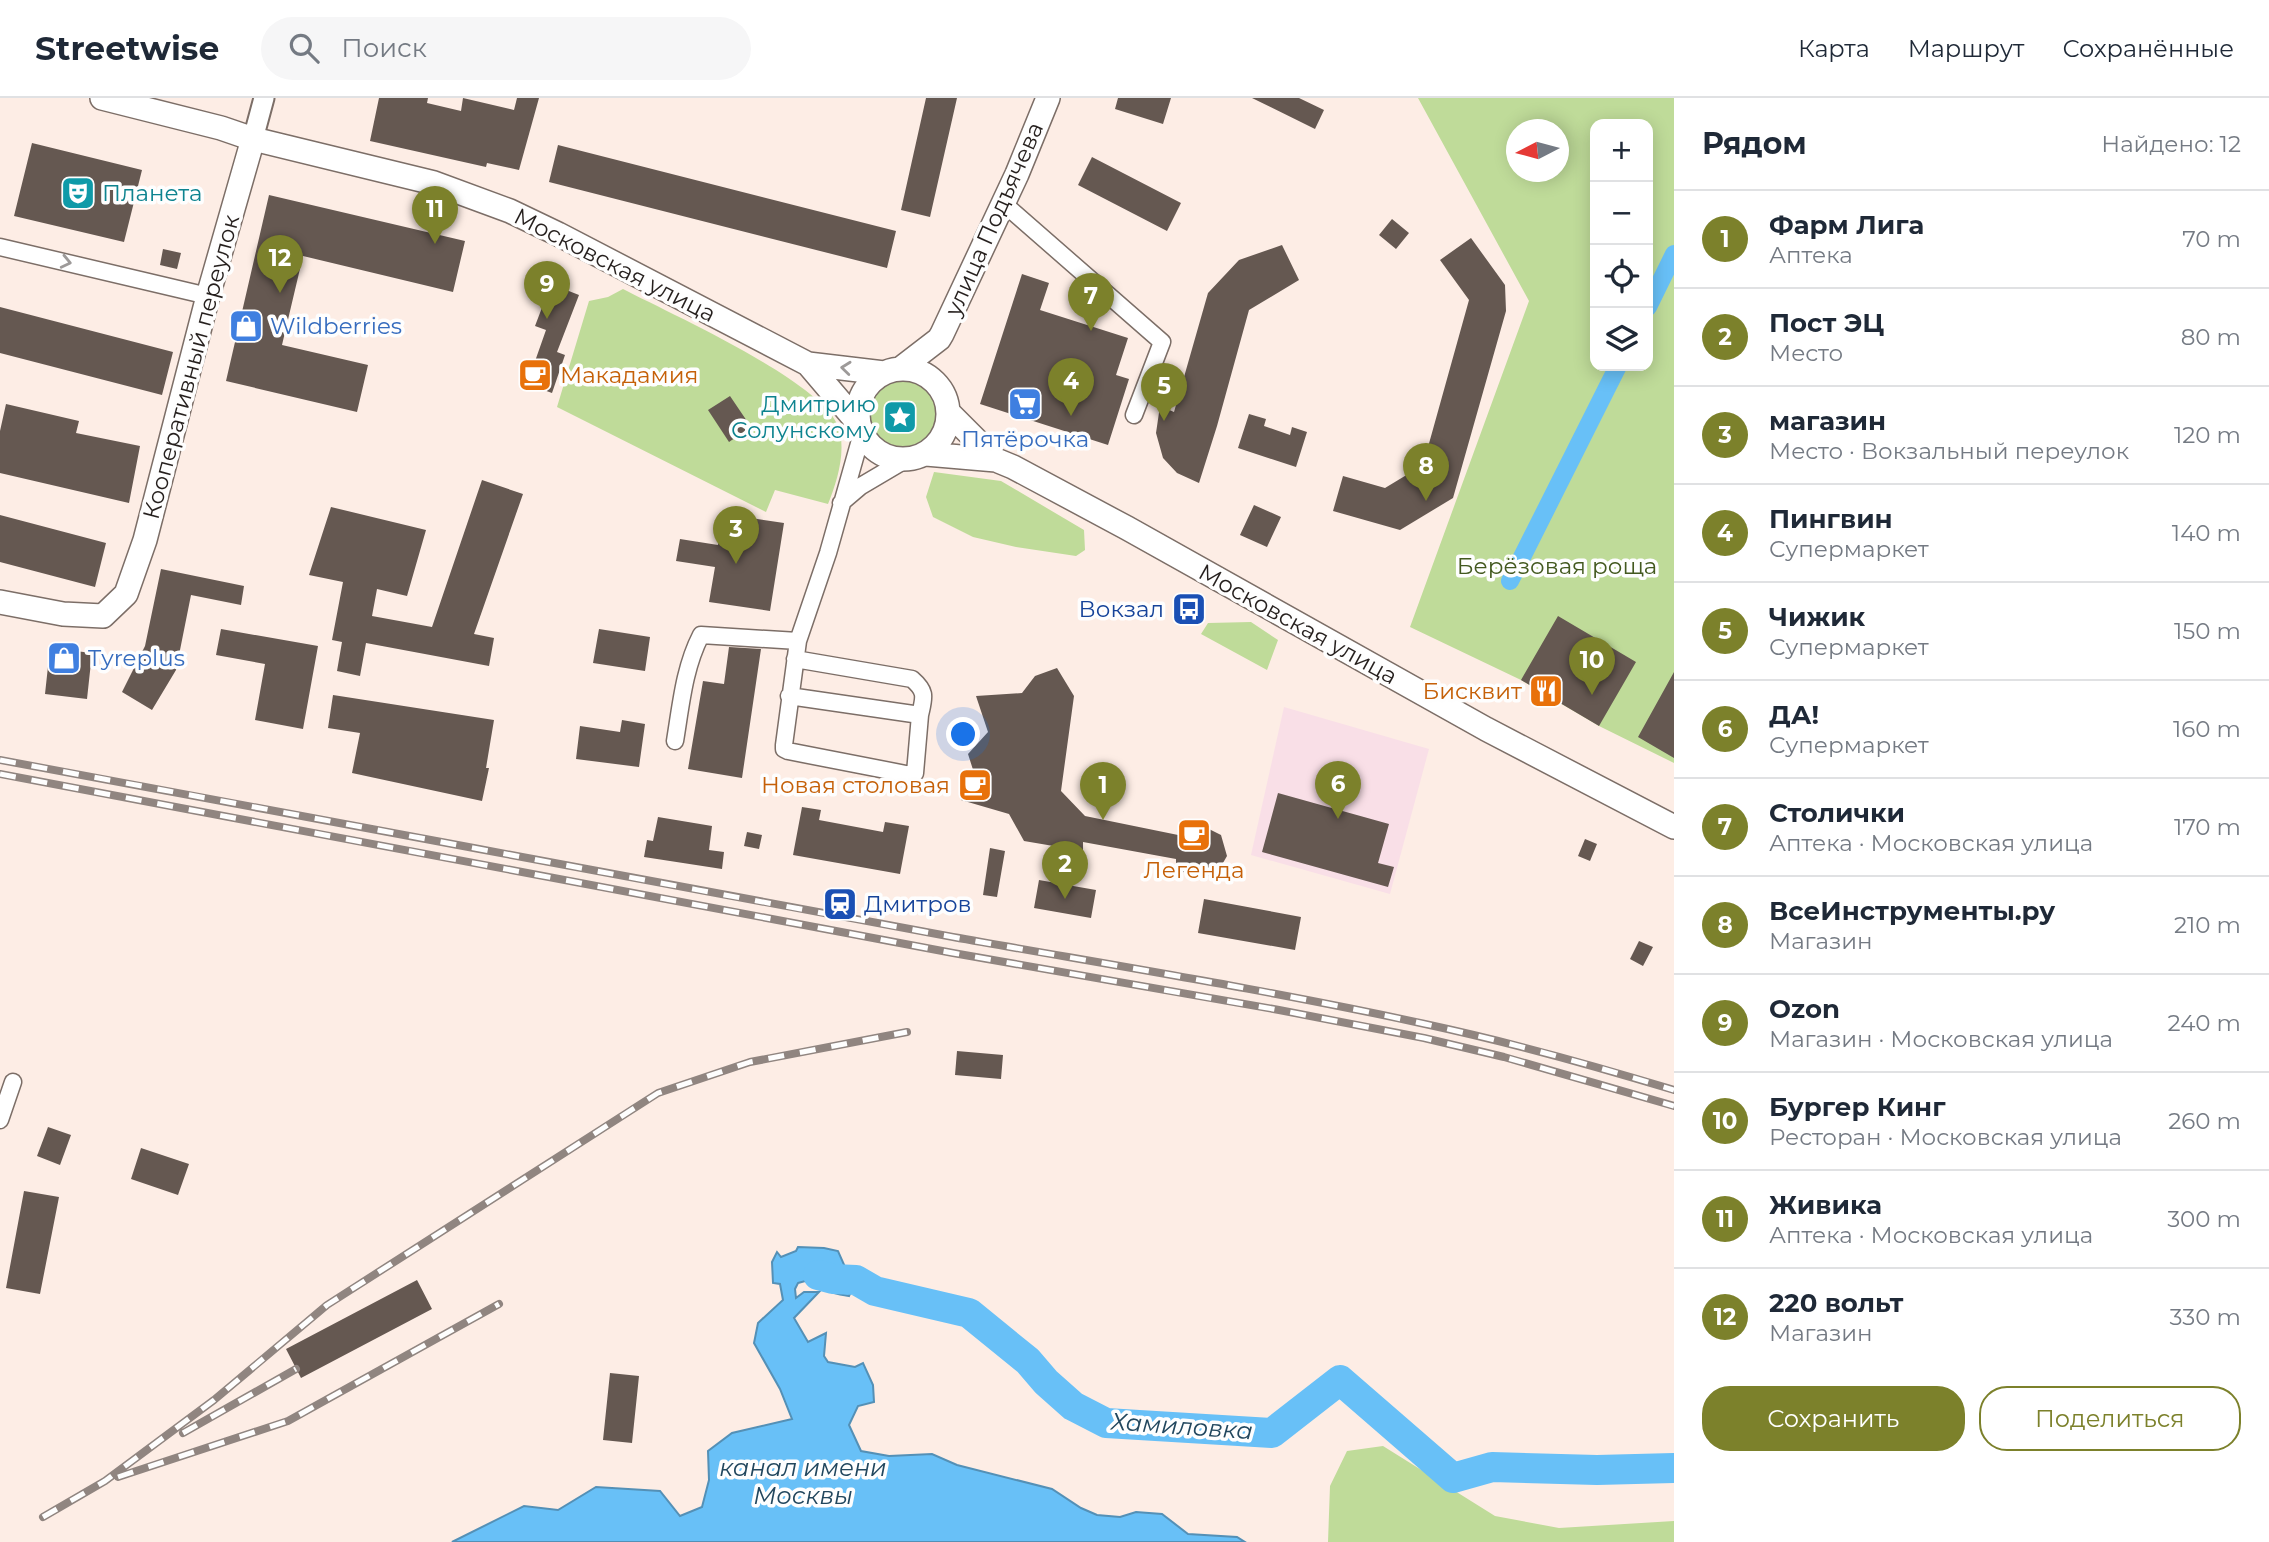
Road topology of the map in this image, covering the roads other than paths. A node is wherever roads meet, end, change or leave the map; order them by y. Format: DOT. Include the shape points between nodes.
graph roads {
  1 [pos="102,98"];
  2 [pos="264,98"];
  3 [pos="1048,98"];
  4 [pos="253,139"];
  5 [pos="1003,203"];
  6 [pos="0,247"];
  7 [pos="208,296"];
  8 [pos="939,339"];
  9 [pos="808,364"];
  10 [pos="892,371"];
  11 [pos="946,402"];
  12 [pos="1134,415"];
  13 [pos="860,429"];
  14 [pos="916,457"];
  15 [pos="996,460"];
  16 [pos="841,503"];
  17 [pos="0,602"];
  18 [pos="798,640"];
  19 [pos="795,659"];
  20 [pos="789,696"];
  21 [pos="920,715"];
  22 [pos="676,741"];
  23 [pos="1674,827"];
  24 [pos="13,1082"];
  25 [pos="0,1120"];
  1 -- 4 [label="main road, Московская улица"];
  2 -- 4 [label="street"];
  3 -- 5 [label="main road, улица Подъячева"];
  4 -- 7 [label="main road, Кооперативный переулок"];
  4 -- 9 [label="main road, Московская улица" via="435,183 510,211"];
  5 -- 8 [label="main road, улица Подъячева"];
  5 -- 12 [label="street" via="1162,342"];
  6 -- 7 [label="street, one-way"];
  7 -- 17 [label="main road, Кооперативный переулок" via="145,540 126,594 103,616 62,614"];
  8 -- 10 [label="main road, улица Подъячева"];
  8 -- 11 [label="main road, улица Подъячева"];
  10 -- 9 [label="main road, Московская улица, one-way"];
  9 -- 13 [label="main road, Московская улица"];
  10 -- 11 [label="main road, Московская улица" via="925,374 934,380"];
  10 -- 13 [label="main road" via="865,389 859,403"];
  11 -- 14 [label="main road" via="948,426 942,439"];
  11 -- 15 [label="main road, Московская улица"];
  13 -- 14 [label="main road, Московская улица" via="880,454 892,459"];
  13 -- 16 [label="street"];
  14 -- 15 [label="main road, Московская улица"];
  14 -- 16 [label="street" via="861,486"];
  15 -- 23 [label="main road, Московская улица"];
  16 -- 18 [label="street"];
  18 -- 19 [label="street"];
  18 -- 22 [label="street" via="701,635 691,654"];
  19 -- 20 [label="street"];
  19 -- 21 [label="street" via="912,679 922,687"];
  20 -- 21 [label="street"];
  20 -- 21 [label="street" via="785,749 911,775 915,773"];
  24 -- 25 [label="street"];
}
